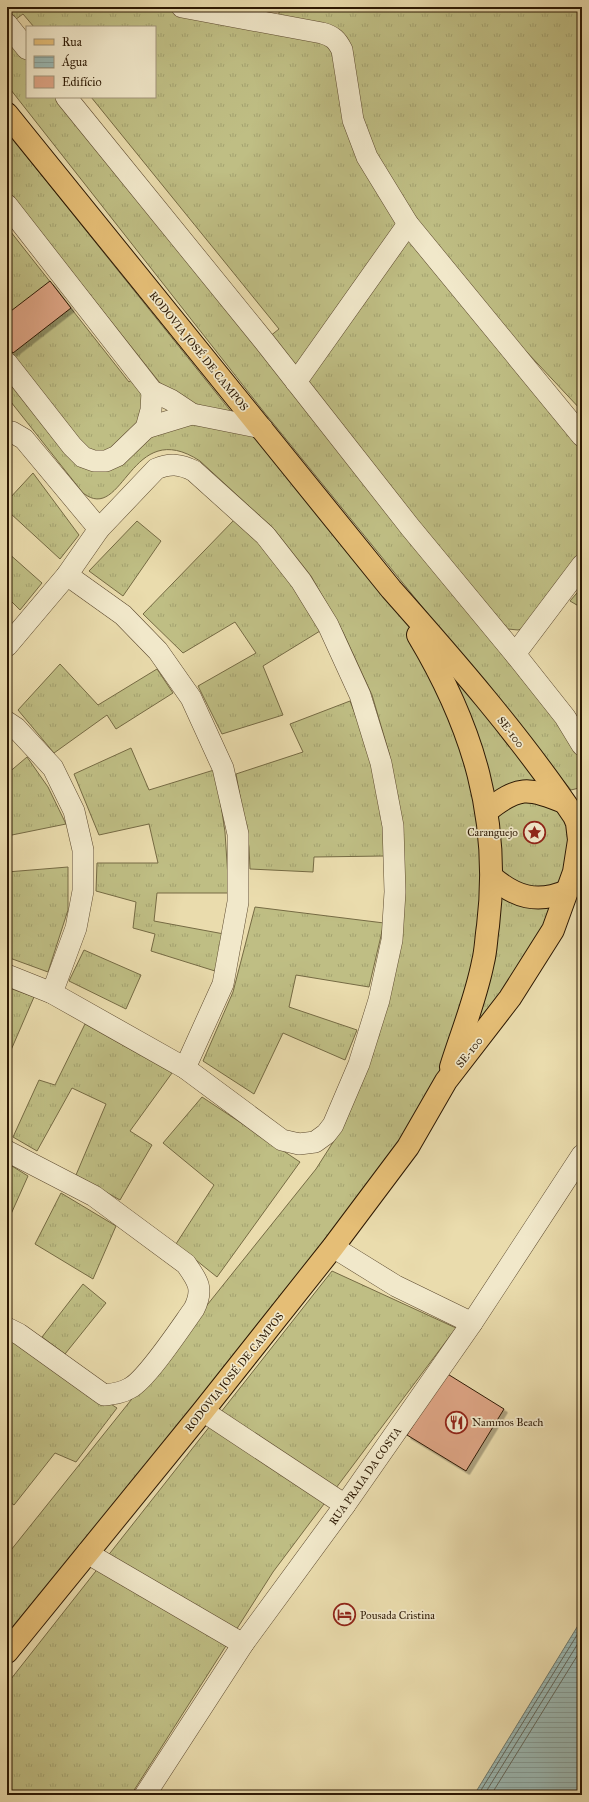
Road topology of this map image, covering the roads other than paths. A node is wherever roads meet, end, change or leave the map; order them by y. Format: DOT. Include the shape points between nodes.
graph roads {
  1 [pos="182,7"];
  2 [pos="7,24"];
  3 [pos="26,48"];
  4 [pos="67,98"];
  5 [pos="7,114"];
  6 [pos="7,205"];
  7 [pos="408,224"];
  8 [pos="7,363"];
  9 [pos="296,382"];
  10 [pos="152,391"];
  11 [pos="192,414"];
  12 [pos="146,428"];
  13 [pos="262,428"];
  14 [pos="7,431"];
  15 [pos="582,436"];
  16 [pos="99,529"];
  17 [pos="582,566"];
  18 [pos="67,575"];
  19 [pos="391,589"];
  20 [pos="7,646"];
  21 [pos="515,654"];
  22 [pos="7,722"];
  23 [pos="582,745"];
  24 [pos="487,811"];
  25 [pos="576,814"];
  26 [pos="492,877"];
  27 [pos="574,891"];
  28 [pos="7,975"];
  29 [pos="52,993"];
  30 [pos="185,1068"];
  31 [pos="446,1081"];
  32 [pos="7,1151"];
  33 [pos="582,1155"];
  34 [pos="333,1247"];
  35 [pos="472,1323"];
  36 [pos="7,1328"];
  37 [pos="203,1411"];
  38 [pos="345,1505"];
  39 [pos="88,1553"];
  40 [pos="243,1644"];
  41 [pos="7,1652"];
  42 [pos="146,1795"];
  1 -- 7 [label="street" via="331,35 342,50 353,120 367,157"];
  2 -- 3 [label="street"];
  4 -- 9 [label="street"];
  5 -- 13 [label="main road, RODOVIA JOSÉ DE CAMPOS"];
  6 -- 10 [label="street"];
  7 -- 9 [label="street"];
  7 -- 15 [label="street"];
  8 -- 12 [label="street" via="83,457 94,461 106,461 117,456"];
  9 -- 21 [label="street" via="410,527"];
  10 -- 11 [label="street"];
  10 -- 12 [label="street" via="151,410"];
  11 -- 12 [label="street"];
  11 -- 13 [label="street"];
  13 -- 19 [label="main road, RODOVIA JOSÉ DE CAMPOS"];
  14 -- 16 [label="street" via="24,439"];
  16 -- 18 [label="street"];
  16 -- 30 [label="street" via="156,469 181,465 194,471 265,535 301,582 328,625 360,695 382,764 393,826 395,892 392,940 379,1000 359,1064 333,1125 326,1134 315,1142 300,1144 282,1140"];
  17 -- 21 [label="street"];
  18 -- 20 [label="street"];
  18 -- 30 [label="street" via="123,615 158,651 191,698 223,768 238,834 238,902 222,984"];
  19 -- 24 [label="main road, SE-100 / SE-100" via="437,666 458,710 474,754"];
  19 -- 25 [label="main road, SE-100 / SE-100" via="433,636"];
  21 -- 23 [label="street" via="565,717"];
  22 -- 29 [label="street" via="16,728 53,768 74,811 83,850 83,891 76,928"];
  24 -- 25 [label="main road" via="509,795 523,791 540,792"];
  24 -- 26 [label="main road, SE-100 / SE-100"];
  25 -- 27 [label="main road, SE-100 / SE-100" via="579,840"];
  26 -- 27 [label="main road" via="516,894 535,898 554,897"];
  26 -- 31 [label="main road, SE-100 / SE-100" via="483,962 468,1018"];
  27 -- 31 [label="main road, SE-100 / SE-100" via="510,998"];
  28 -- 29 [label="street"];
  29 -- 30 [label="street"];
  31 -- 34 [label="main road, RODOVIA JOSÉ DE CAMPOS / SE-100" via="408,1147"];
  32 -- 36 [label="street" via="94,1196 186,1264 200,1287 199,1299 194,1309 145,1374 132,1388 118,1393 104,1395"];
  33 -- 35 [label="street, RUA PRAIA DA COSTA"];
  34 -- 35 [label="street" via="396,1286"];
  34 -- 37 [label="main road, RODOVIA JOSÉ DE CAMPOS / SE-100"];
  35 -- 38 [label="street, RUA PRAIA DA COSTA"];
  37 -- 38 [label="street"];
  37 -- 39 [label="main road, RODOVIA JOSÉ DE CAMPOS / SE-100"];
  38 -- 40 [label="street, RUA PRAIA DA COSTA"];
  39 -- 40 [label="street"];
  39 -- 41 [label="main road, RODOVIA JOSÉ DE CAMPOS / SE-100"];
  40 -- 42 [label="street, RUA PRAIA DA COSTA"];
}
